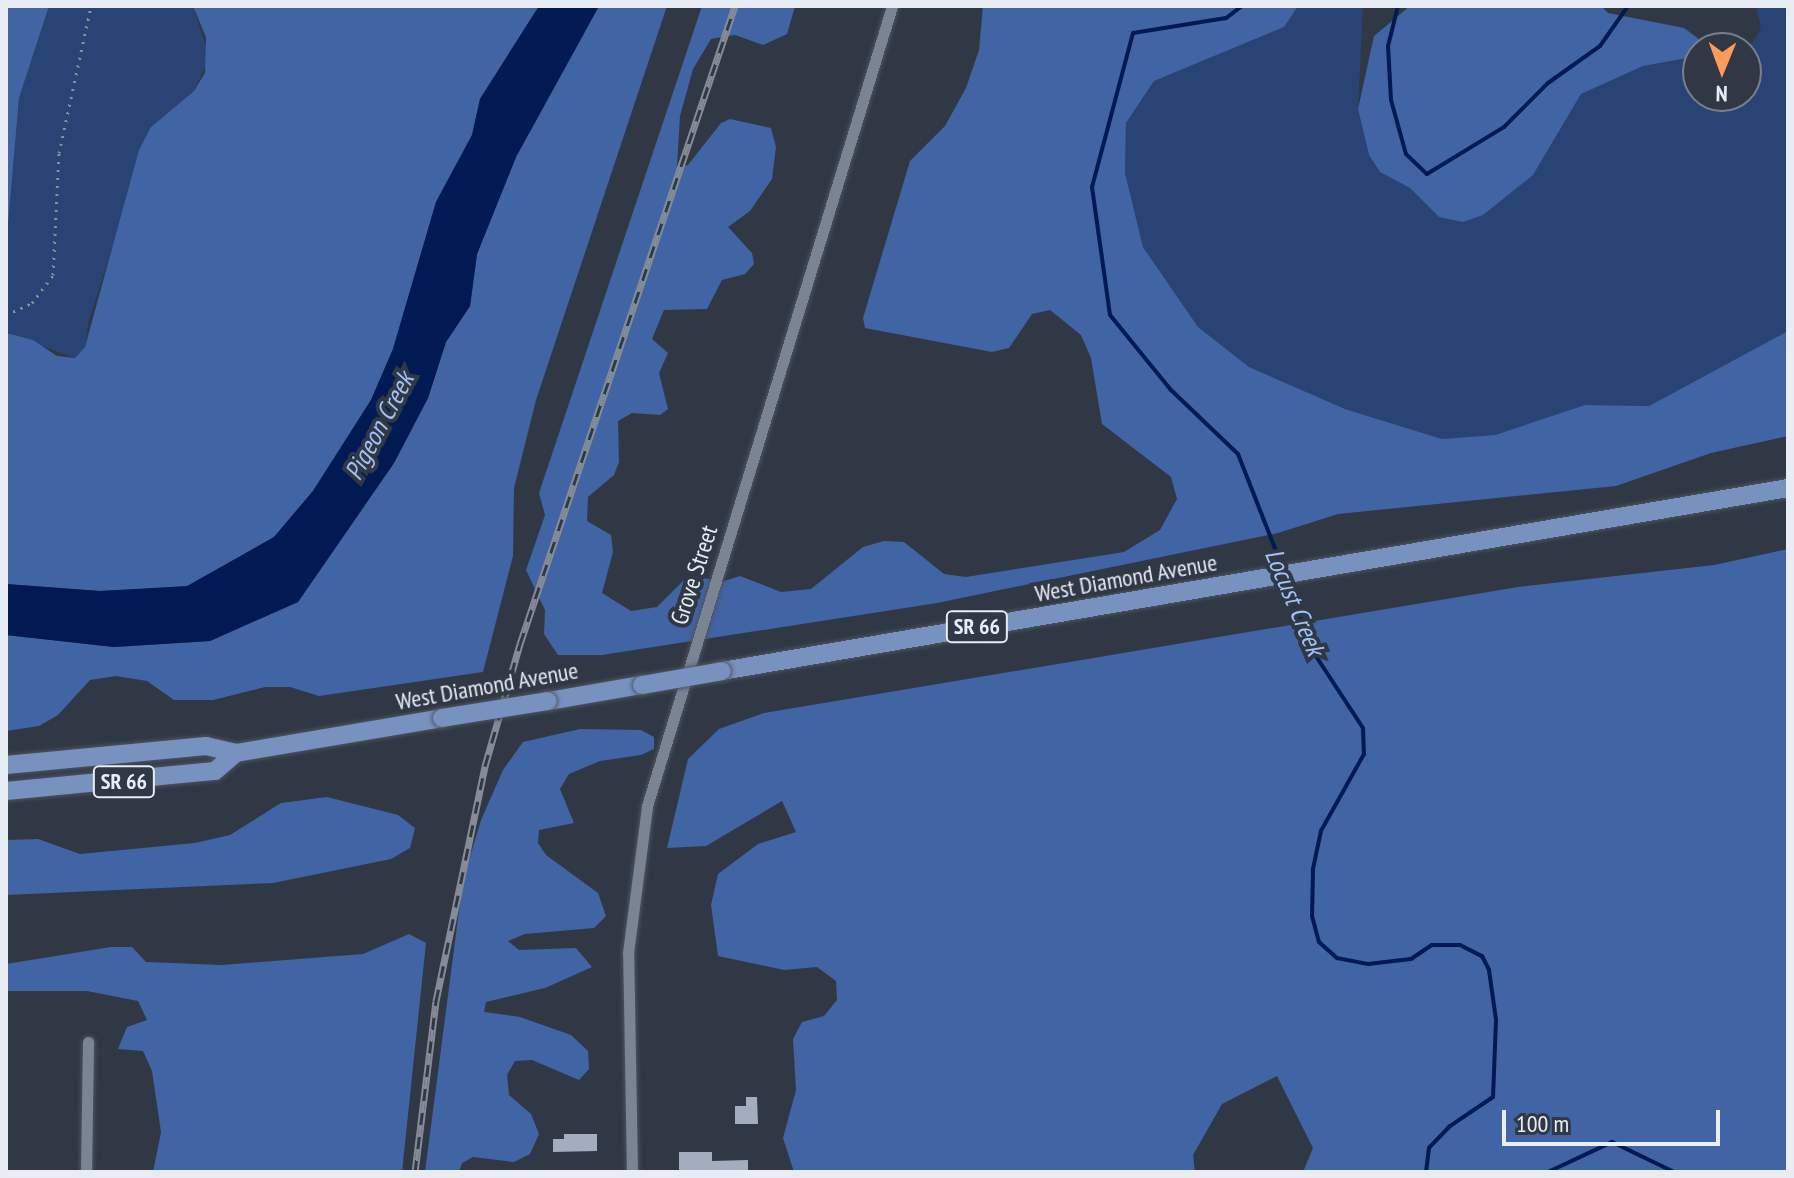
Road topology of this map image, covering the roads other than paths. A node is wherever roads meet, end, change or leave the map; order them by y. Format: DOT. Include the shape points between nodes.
graph roads {
  1 [pos="892,6"];
  2 [pos="1788,488"];
  3 [pos="236,753"];
  4 [pos="6,765"];
  5 [pos="6,791"];
  6 [pos="88,1042"];
  7 [pos="86,1172"];
  8 [pos="632,1172"];
  1 -- 8 [label="street, Grove Street" via="647,806 628,953"];
  2 -- 3 [label="main road, West Diamond Avenue / SR 66, bridge"];
  3 -- 4 [label="main road, West Diamond Avenue / SR 66" via="206,746"];
  3 -- 5 [label="main road, West Diamond Avenue / SR 66" via="215,771"];
  6 -- 7 [label="street"];
}
